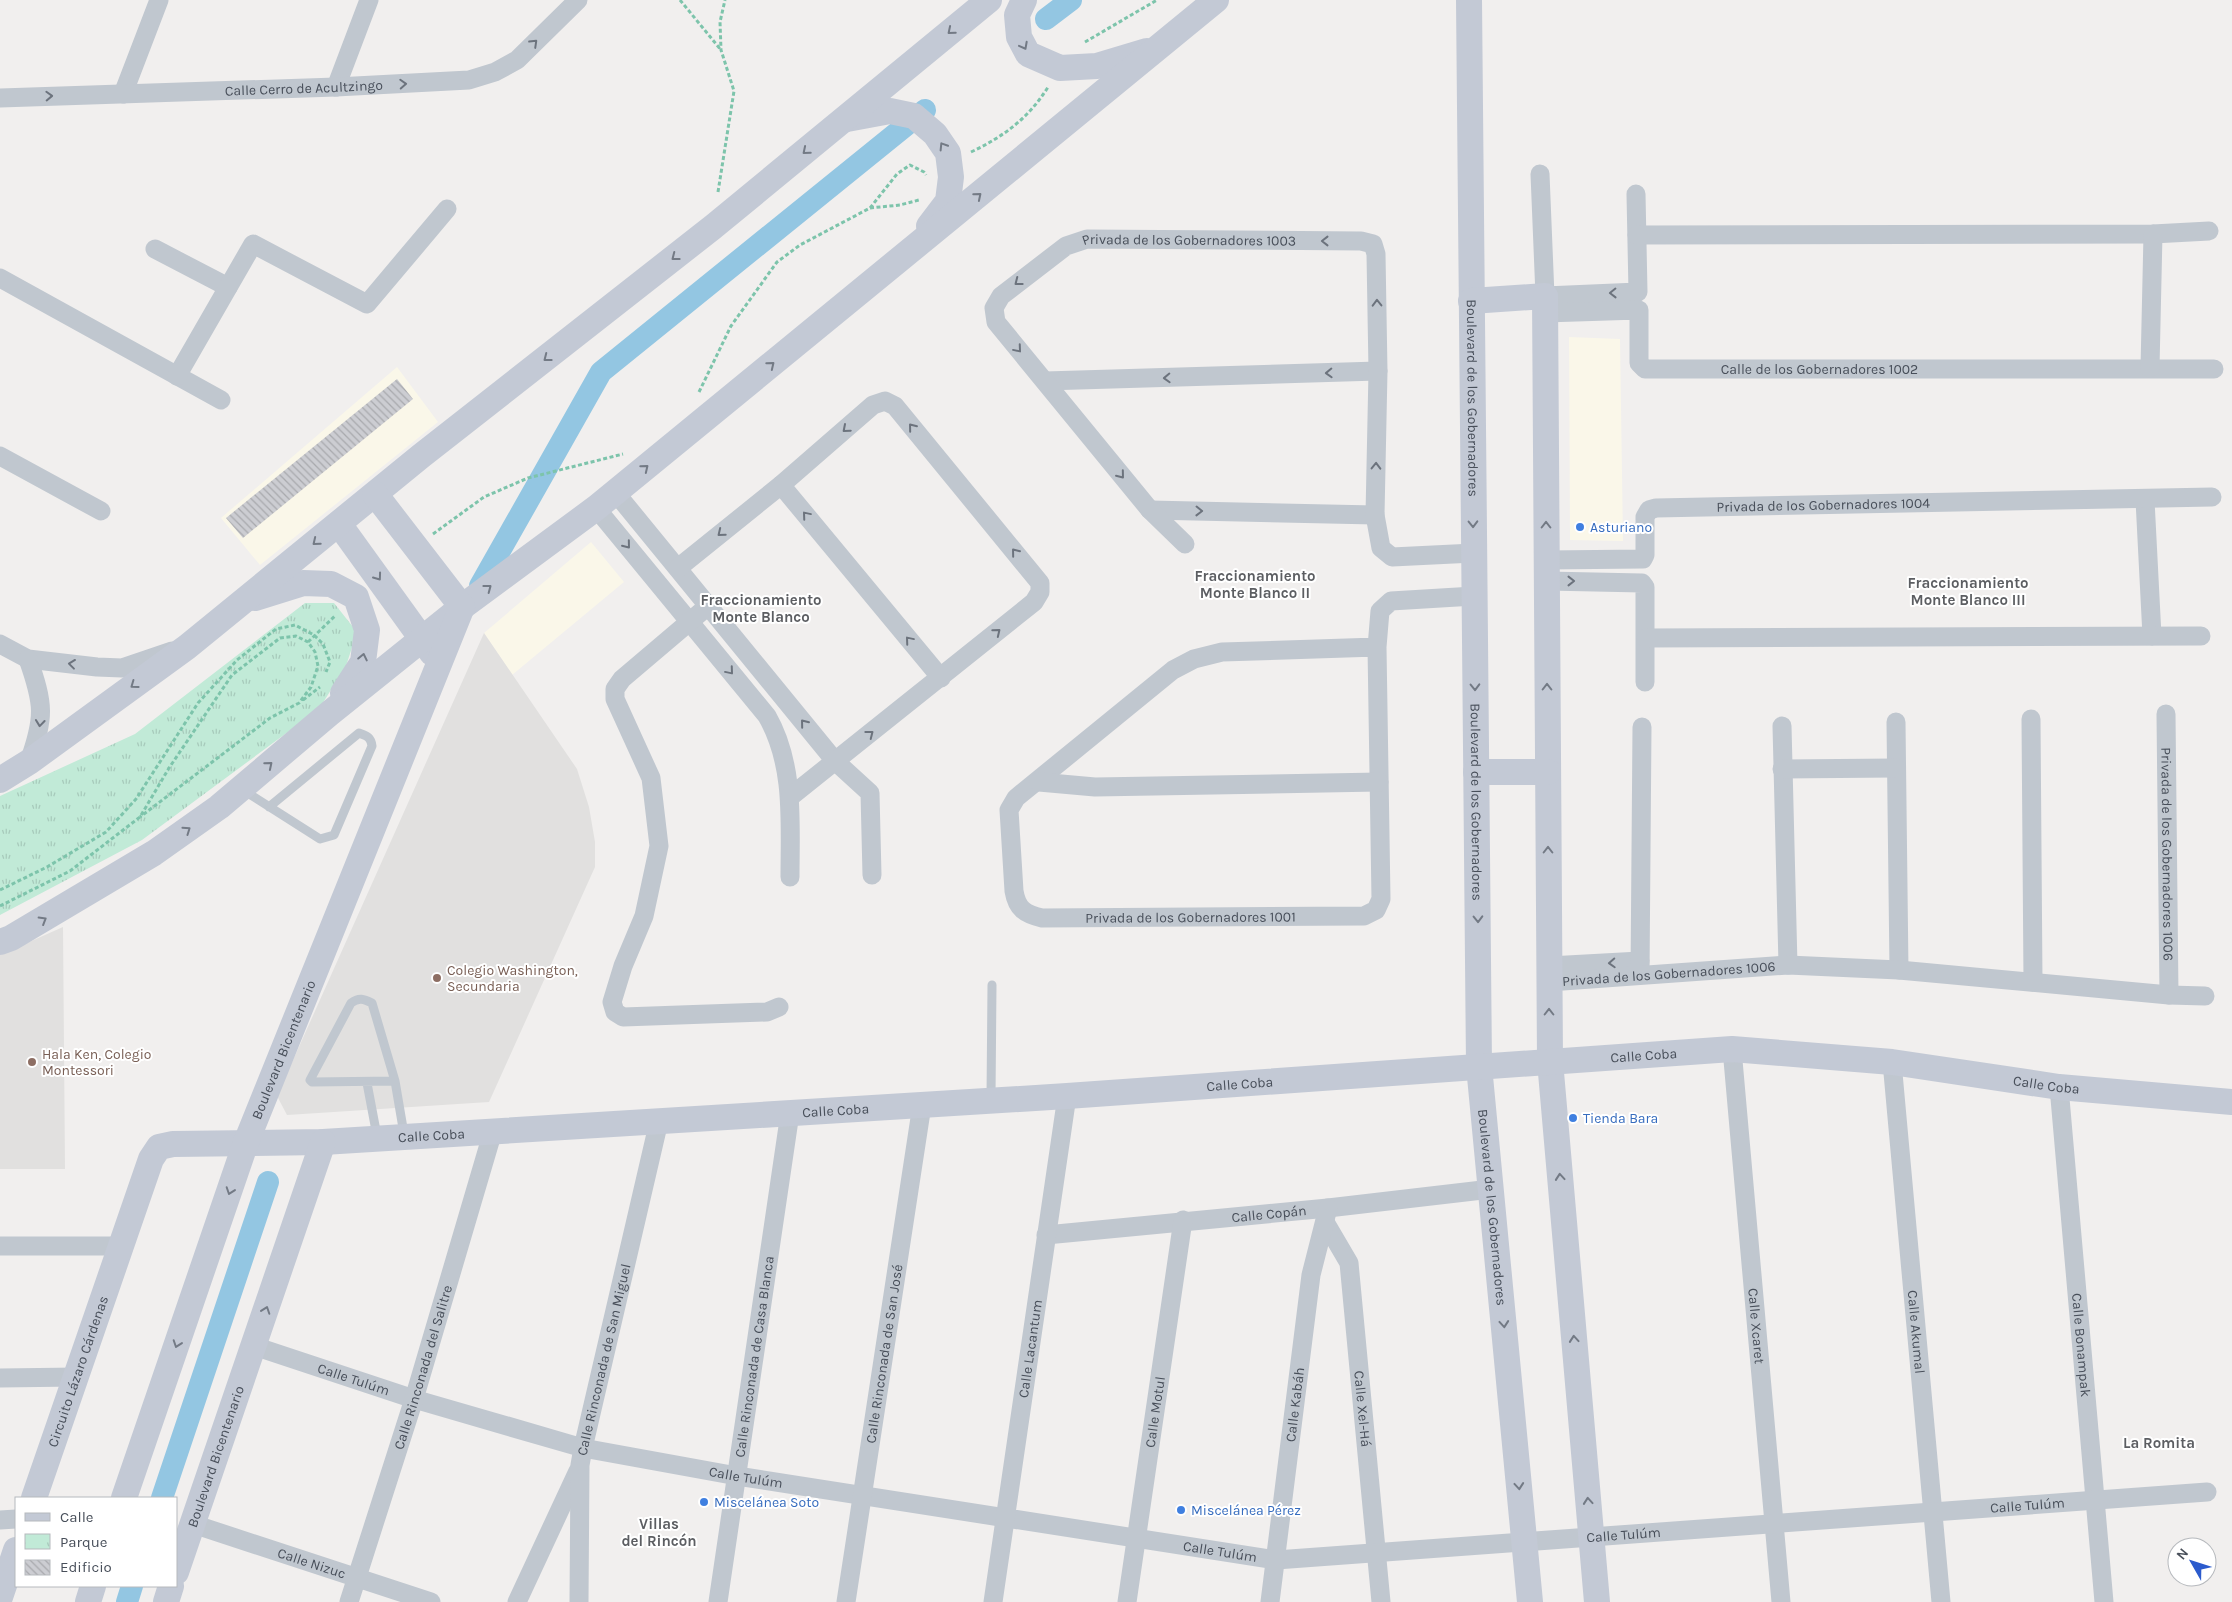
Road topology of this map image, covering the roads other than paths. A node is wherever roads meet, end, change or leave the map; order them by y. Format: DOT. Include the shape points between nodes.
graph roads {
  1 [pos="159,0"];
  2 [pos="369,0"];
  3 [pos="578,0"];
  4 [pos="989,0"];
  5 [pos="1024,0"];
  6 [pos="1216,0"];
  7 [pos="1469,0"];
  8 [pos="1157,48"];
  9 [pos="336,87"];
  10 [pos="123,94"];
  11 [pos="0,98"];
  12 [pos="844,120"];
  13 [pos="1540,174"];
  14 [pos="1636,194"];
  15 [pos="448,209"];
  16 [pos="2209,231"];
  17 [pos="2153,234"];
  18 [pos="1637,235"];
  19 [pos="156,249"];
  20 [pos="912,251"];
  21 [pos="0,278"];
  22 [pos="228,287"];
  23 [pos="1470,301"];
  24 [pos="1638,302"];
  25 [pos="1545,304"];
  26 [pos="2150,368"];
  27 [pos="2214,369"];
  28 [pos="1378,371"];
  29 [pos="177,376"];
  30 [pos="1045,381"];
  31 [pos="221,400"];
  32 [pos="0,456"];
  33 [pos="781,485"];
  34 [pos="374,494"];
  35 [pos="2212,497"];
  36 [pos="605,500"];
  37 [pos="2145,500"];
  38 [pos="1150,510"];
  39 [pos="101,511"];
  40 [pos="1375,514"];
  41 [pos="340,524"];
  42 [pos="1185,544"];
  43 [pos="1474,553"];
  44 [pos="678,568"];
  45 [pos="1547,570"];
  46 [pos="1474,596"];
  47 [pos="242,602"];
  48 [pos="708,606"];
  49 [pos="462,607"];
  50 [pos="690,622"];
  51 [pos="2152,636"];
  52 [pos="2201,636"];
  53 [pos="1646,638"];
  54 [pos="422,640"];
  55 [pos="0,644"];
  56 [pos="187,647"];
  57 [pos="1377,647"];
  58 [pos="28,659"];
  59 [pos="440,664"];
  60 [pos="941,678"];
  61 [pos="1645,682"];
  62 [pos="330,713"];
  63 [pos="2166,714"];
  64 [pos="2031,719"];
  65 [pos="1896,722"];
  66 [pos="1782,726"];
  67 [pos="1642,727"];
  68 [pos="835,760"];
  69 [pos="29,762"];
  70 [pos="1896,768"];
  71 [pos="1782,769"];
  72 [pos="1476,772"];
  73 [pos="1548,772"];
  74 [pos="0,780"];
  75 [pos="1039,782"];
  76 [pos="1380,782"];
  77 [pos="241,789"];
  78 [pos="790,797"];
  79 [pos="269,807"];
  80 [pos="872,875"];
  81 [pos="790,877"];
  82 [pos="0,942"];
  83 [pos="1788,965"];
  84 [pos="1640,968"];
  85 [pos="1899,970"];
  86 [pos="1549,974"];
  87 [pos="2033,982"];
  88 [pos="992,984"];
  89 [pos="2169,995"];
  90 [pos="2205,996"];
  91 [pos="779,1007"];
  92 [pos="1732,1049"];
  93 [pos="1550,1061"];
  94 [pos="1892,1062"];
  95 [pos="1479,1066"];
  96 [pos="395,1081"];
  97 [pos="367,1082"];
  98 [pos="2059,1088"];
  99 [pos="1067,1096"];
  100 [pos="991,1100"];
  101 [pos="2232,1102"];
  102 [pos="922,1105"];
  103 [pos="790,1113"];
  104 [pos="659,1121"];
  105 [pos="494,1131"];
  106 [pos="405,1137"];
  107 [pos="377,1138"];
  108 [pos="323,1142"];
  109 [pos="246,1145"];
  110 [pos="1491,1188"];
  111 [pos="1327,1215"];
  112 [pos="1183,1220"];
  113 [pos="1046,1234"];
  114 [pos="0,1246"];
  115 [pos="123,1246"];
  116 [pos="254,1346"];
  117 [pos="77,1377"];
  118 [pos="0,1378"];
  119 [pos="414,1399"];
  120 [pos="582,1457"];
  121 [pos="737,1476"];
  122 [pos="2207,1492"];
  123 [pos="862,1495"];
  124 [pos="34,1497"];
  125 [pos="124,1497"];
  126 [pos="2096,1500"];
  127 [pos="1934,1512"];
  128 [pos="1006,1518"];
  129 [pos="15,1519"];
  130 [pos="0,1520"];
  131 [pos="193,1524"];
  132 [pos="1773,1524"];
  133 [pos="1592,1537"];
  134 [pos="1136,1538"];
  135 [pos="1524,1542"];
  136 [pos="15,1553"];
  137 [pos="1376,1553"];
  138 [pos="1276,1560"];
  139 [pos="178,1566"];
  140 [pos="358,1578"];
  141 [pos="94,1587"];
  142 [pos="172,1587"];
  143 [pos="0,1597"];
  144 [pos="88,1602"];
  145 [pos="166,1602"];
  146 [pos="349,1602"];
  147 [pos="431,1602"];
  148 [pos="517,1602"];
  149 [pos="579,1602"];
  150 [pos="718,1602"];
  151 [pos="846,1602"];
  152 [pos="993,1602"];
  153 [pos="1127,1602"];
  154 [pos="1270,1602"];
  155 [pos="1381,1602"];
  156 [pos="1530,1602"];
  157 [pos="1597,1602"];
  158 [pos="1781,1602"];
  159 [pos="1941,1602"];
  160 [pos="2104,1602"];
  1 -- 10 [label="street"];
  2 -- 9 [label="street"];
  9 -- 3 [label="street, Calle Cerro de Acultzingo, one-way" via="469,80 495,72 517,60"];
  4 -- 12 [label="main road, one-way"];
  5 -- 8 [label="main road, one-way" via="1018,15 1019,37 1028,54 1060,68 1097,66"];
  6 -- 8 [label="main road"];
  7 -- 23 [label="main road, Boulevard de los Gobernadores"];
  20 -- 8 [label="main road, one-way"];
  9 -- 10 [label="street, Calle Cerro de Acultzingo"];
  11 -- 10 [label="street, Calle Cerro de Acultzingo, one-way"];
  20 -- 12 [label="main road, one-way" via="948,201 951,177 948,153 935,134 914,116 890,111"];
  12 -- 34 [label="main road, one-way"];
  13 -- 25 [label="street"];
  14 -- 18 [label="street, Calle de los Gobernadores 1002"];
  15 -- 22 [label="street" via="367,304 252,244"];
  16 -- 17 [label="street"];
  17 -- 18 [label="street"];
  17 -- 26 [label="street"];
  18 -- 24 [label="street, Calle de los Gobernadores 1002"];
  19 -- 22 [label="street"];
  36 -- 20 [label="main road, one-way"];
  21 -- 29 [label="street"];
  22 -- 29 [label="street"];
  23 -- 25 [label="main road"];
  23 -- 43 [label="main road, Boulevard de los Gobernadores, one-way"];
  24 -- 25 [label="street"];
  24 -- 26 [label="street, Calle de los Gobernadores 1002" via="1639,363 1645,368"];
  45 -- 25 [label="main road, one-way"];
  26 -- 27 [label="street, Calle de los Gobernadores 1002"];
  28 -- 30 [label="street, one-way"];
  28 -- 30 [label="street, Privada de los Gobernadores 1003, one-way" via="1376,254 1373,244 1361,241 1088,239 1066,246 1047,259 1001,296 994,308 996,322"];
  40 -- 28 [label="street, Privada de los Gobernadores 1003, one-way"];
  29 -- 31 [label="street"];
  30 -- 38 [label="street, Privada de los Gobernadores 1003, one-way"];
  32 -- 39 [label="street"];
  33 -- 44 [label="street, one-way"];
  60 -- 33 [label="street, one-way"];
  60 -- 33 [label="street, one-way" via="1034,602 1040,592 1040,583 895,406 885,401 873,405"];
  34 -- 41 [label="main road"];
  34 -- 49 [label="main road"];
  35 -- 37 [label="street, Privada de los Gobernadores 1004"];
  36 -- 44 [label="street"];
  49 -- 36 [label="main road, one-way"];
  36 -- 50 [label="street, one-way"];
  37 -- 45 [label="street, Privada de los Gobernadores 1004" via="1656,508 1649,510 1645,517 1643,559"];
  37 -- 51 [label="street"];
  38 -- 40 [label="street, one-way"];
  38 -- 42 [label="street, Privada de los Gobernadores 1003"];
  40 -- 43 [label="street, Privada de los Gobernadores 1003" via="1381,548 1392,557"];
  41 -- 47 [label="main road, one-way"];
  41 -- 54 [label="main road, one-way"];
  43 -- 46 [label="main road, Boulevard de los Gobernadores"];
  44 -- 48 [label="street"];
  45 -- 53 [label="street, one-way" via="1642,582 1645,587"];
  73 -- 45 [label="main road, one-way"];
  46 -- 57 [label="street, Privada de los Gobernadores 1001" via="1392,601 1380,611"];
  46 -- 72 [label="main road, Boulevard de los Gobernadores, one-way"];
  47 -- 56 [label="main road"];
  62 -- 47 [label="main road, one-way" via="363,662 367,630 356,597 331,584 303,583"];
  48 -- 50 [label="street"];
  68 -- 48 [label="street, one-way"];
  49 -- 54 [label="main road"];
  49 -- 59 [label="main road, Boulevard Bicentenario"];
  50 -- 78 [label="street, one-way" via="767,716 779,737"];
  50 -- 91 [label="street" via="622,680 615,690 615,699 651,778 659,846 644,916 612,1002 615,1012 623,1017 768,1012"];
  51 -- 52 [label="street"];
  51 -- 53 [label="street"];
  53 -- 61 [label="street"];
  54 -- 59 [label="main road"];
  54 -- 62 [label="main road"];
  55 -- 58 [label="street"];
  56 -- 58 [label="street, one-way" via="122,668"];
  56 -- 69 [label="main road, one-way"];
  57 -- 75 [label="street, Privada de los Gobernadores 1001" via="1222,652 1194,659 1173,670"];
  57 -- 76 [label="street, Privada de los Gobernadores 1001"];
  58 -- 69 [label="street, one-way" via="40,692 41,708 38,735"];
  59 -- 109 [label="main road, Boulevard Bicentenario"];
  68 -- 60 [label="street, one-way"];
  77 -- 62 [label="main road, one-way"];
  63 -- 89 [label="street, Privada de los Gobernadores 1006"];
  64 -- 87 [label="street"];
  65 -- 70 [label="street"];
  66 -- 71 [label="street, Privada de los Gobernadores 1006"];
  67 -- 84 [label="street"];
  68 -- 78 [label="street"];
  68 -- 80 [label="street" via="870,793"];
  69 -- 74 [label="main road"];
  70 -- 71 [label="street"];
  70 -- 85 [label="street"];
  71 -- 83 [label="street, Privada de los Gobernadores 1006"];
  72 -- 73 [label="main road"];
  72 -- 95 [label="main road, Boulevard de los Gobernadores, one-way"];
  86 -- 73 [label="main road, one-way"];
  75 -- 76 [label="street" via="1095,787"];
  75 -- 76 [label="street, Privada de los Gobernadores 1001" via="1016,798 1009,810 1016,902 1021,910 1042,918 1364,916 1376,910 1381,899"];
  77 -- 79 [label="lane"];
  82 -- 77 [label="main road, one-way" via="154,853"];
  78 -- 81 [label="street"];
  79 -- 79 [label="lane" via="320,839 334,835 372,746 371,740 359,733"];
  83 -- 84 [label="street, Privada de los Gobernadores 1006"];
  83 -- 85 [label="street, Privada de los Gobernadores 1006"];
  84 -- 86 [label="street, Privada de los Gobernadores 1006"];
  85 -- 87 [label="street, Privada de los Gobernadores 1006"];
  93 -- 86 [label="main road, one-way"];
  87 -- 89 [label="street, Privada de los Gobernadores 1006"];
  88 -- 100 [label="lane"];
  89 -- 90 [label="street, Privada de los Gobernadores 1006"];
  92 -- 93 [label="main road, Calle Coba"];
  92 -- 94 [label="main road, Calle Coba"];
  92 -- 132 [label="street, Calle Xcaret"];
  93 -- 95 [label="main road, Calle Coba"];
  133 -- 93 [label="main road, one-way"];
  94 -- 98 [label="main road, Calle Coba"];
  94 -- 127 [label="street, Calle Akumal"];
  95 -- 99 [label="main road, Calle Coba"];
  95 -- 110 [label="main road, Boulevard de los Gobernadores"];
  96 -- 97 [label="lane"];
  96 -- 97 [label="lane" via="372,1003 357,999 351,1002 310,1080"];
  96 -- 106 [label="lane"];
  97 -- 107 [label="lane"];
  98 -- 101 [label="main road, Calle Coba"];
  98 -- 126 [label="street, Calle Bonampak"];
  99 -- 100 [label="main road, Calle Coba"];
  99 -- 113 [label="street, Calle Lacantum"];
  100 -- 102 [label="main road, Calle Coba"];
  102 -- 103 [label="main road, Calle Coba"];
  102 -- 123 [label="street, Calle Rinconada de San José"];
  103 -- 104 [label="main road, Calle Coba"];
  103 -- 121 [label="street, Calle Rinconada de Casa Blanca"];
  104 -- 105 [label="main road, Calle Coba"];
  104 -- 120 [label="street, Calle Rinconada de San Miguel"];
  105 -- 106 [label="main road, Calle Coba"];
  105 -- 119 [label="street, Calle Rinconada del Salitre"];
  106 -- 107 [label="main road, Calle Coba"];
  107 -- 108 [label="main road, Calle Coba"];
  108 -- 109 [label="main road, Calle Coba"];
  116 -- 108 [label="main road, Boulevard Bicentenario, one-way"];
  109 -- 115 [label="main road, Circuito Lázaro Cárdenas" via="173,1144 159,1147 151,1159"];
  109 -- 125 [label="main road, Boulevard Bicentenario, one-way"];
  110 -- 111 [label="street, Calle Copán"];
  110 -- 135 [label="main road, Boulevard de los Gobernadores, one-way"];
  111 -- 112 [label="street, Calle Copán"];
  111 -- 137 [label="street, Calle Xel-Há" via="1349,1263"];
  111 -- 138 [label="street, Calle Kabáh" via="1311,1275"];
  112 -- 113 [label="street, Calle Copán"];
  112 -- 134 [label="street, Calle Motul"];
  113 -- 128 [label="street, Calle Lacantum"];
  114 -- 115 [label="street"];
  115 -- 117 [label="main road, Circuito Lázaro Cárdenas"];
  116 -- 119 [label="street, Calle Tulúm"];
  116 -- 131 [label="main road, Boulevard Bicentenario"];
  117 -- 118 [label="street"];
  117 -- 124 [label="main road, Circuito Lázaro Cárdenas"];
  119 -- 120 [label="street, Calle Tulúm"];
  119 -- 140 [label="street, Calle Rinconada del Salitre"];
  120 -- 121 [label="street, Calle Tulúm"];
  120 -- 148 [label="street"];
  120 -- 149 [label="street, Calle Rinconada de San Miguel"];
  121 -- 123 [label="street, Calle Tulúm"];
  121 -- 150 [label="street, Calle Rinconada de Casa Blanca"];
  122 -- 126 [label="street, Calle Tulúm"];
  123 -- 128 [label="street, Calle Tulúm"];
  123 -- 151 [label="street, Calle Rinconada de San José"];
  126 -- 127 [label="street, Calle Tulúm"];
  126 -- 160 [label="street, Calle Bonampak"];
  127 -- 132 [label="street, Calle Tulúm"];
  127 -- 159 [label="street, Calle Akumal"];
  128 -- 134 [label="street, Calle Tulúm"];
  128 -- 152 [label="street, Calle Lacantum"];
  129 -- 130 [label="street"];
  131 -- 139 [label="main road, Boulevard Bicentenario"];
  131 -- 140 [label="street, Calle Nizuc"];
  132 -- 133 [label="street, Calle Tulúm"];
  132 -- 158 [label="street, Calle Xcaret"];
  133 -- 135 [label="street, Calle Tulúm"];
  133 -- 157 [label="main road"];
  134 -- 138 [label="street, Calle Tulúm"];
  134 -- 153 [label="street, Calle Motul"];
  135 -- 137 [label="street, Calle Tulúm"];
  135 -- 156 [label="main road, Boulevard de los Gobernadores"];
  136 -- 143 [label="main road"];
  137 -- 138 [label="street, Calle Tulúm"];
  137 -- 155 [label="street, Calle Xel-Há"];
  138 -- 154 [label="street, Calle Kabáh"];
  140 -- 146 [label="street, Calle Rinconada del Salitre"];
  140 -- 147 [label="street, Calle Nizuc"];
  141 -- 144 [label="main road"];
  142 -- 145 [label="main road"];
}
